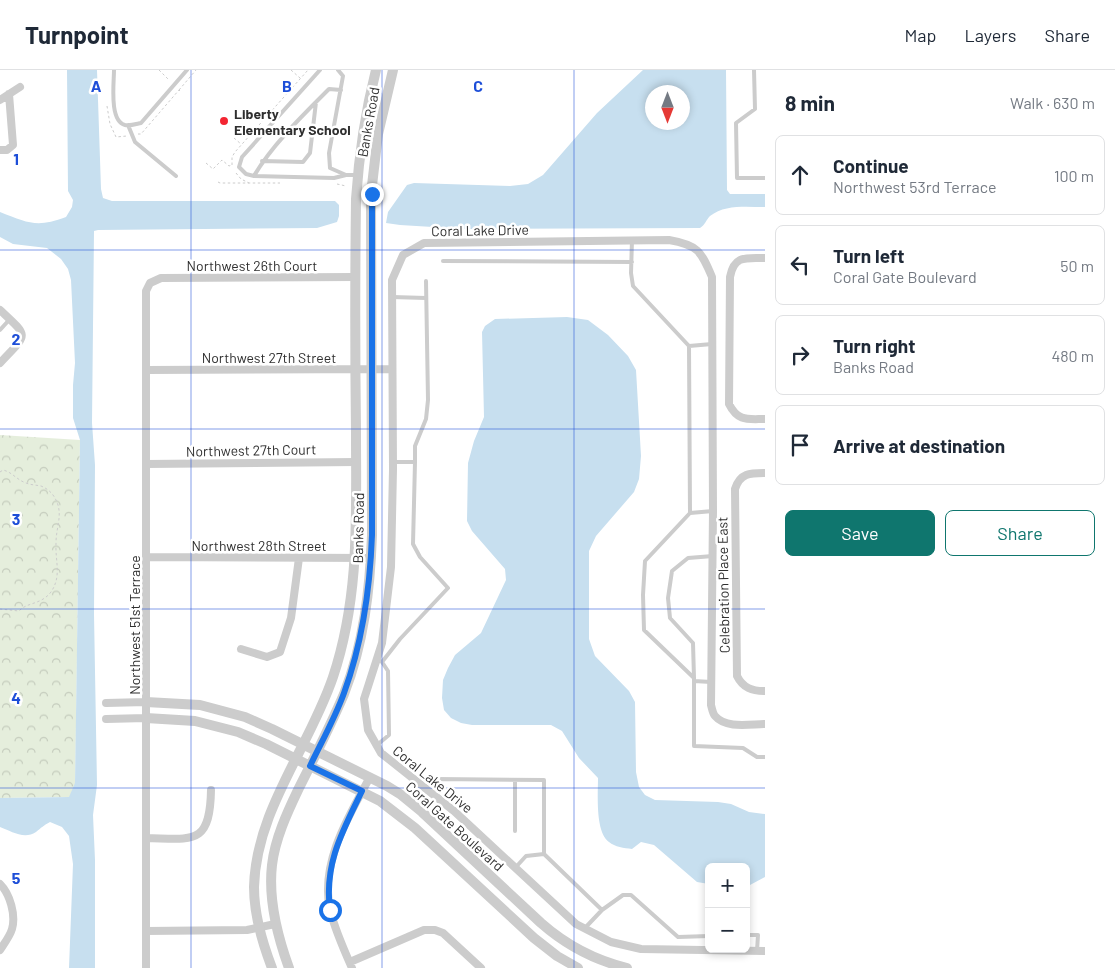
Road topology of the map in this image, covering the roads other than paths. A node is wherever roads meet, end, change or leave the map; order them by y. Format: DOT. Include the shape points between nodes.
graph roads {
  1 [pos="114,70"];
  2 [pos="187,70"];
  3 [pos="320,70"];
  4 [pos="338,70"];
  5 [pos="376,70"];
  6 [pos="392,70"];
  7 [pos="754,70"];
  8 [pos="20,87"];
  9 [pos="341,90"];
  10 [pos="9,94"];
  11 [pos="0,100"];
  12 [pos="316,102"];
  13 [pos="128,125"];
  14 [pos="0,150"];
  15 [pos="262,161"];
  16 [pos="346,175"];
  17 [pos="358,175"];
  18 [pos="176,176"];
  19 [pos="254,176"];
  20 [pos="765,178"];
  21 [pos="632,240"];
  22 [pos="765,258"];
  23 [pos="443,261"];
  24 [pos="632,262"];
  25 [pos="355,278"];
  26 [pos="426,281"];
  27 [pos="150,283"];
  28 [pos="392,297"];
  29 [pos="426,298"];
  30 [pos="0,310"];
  31 [pos="10,320"];
  32 [pos="0,330"];
  33 [pos="713,344"];
  34 [pos="689,346"];
  35 [pos="0,363"];
  36 [pos="355,369"];
  37 [pos="372,369"];
  38 [pos="392,369"];
  39 [pos="146,370"];
  40 [pos="765,419"];
  41 [pos="356,462"];
  42 [pos="393,462"];
  43 [pos="415,462"];
  44 [pos="146,464"];
  45 [pos="765,473"];
  46 [pos="713,511"];
  47 [pos="690,513"];
  48 [pos="713,556"];
  49 [pos="147,557"];
  50 [pos="299,558"];
  51 [pos="355,558"];
  52 [pos="372,558"];
  53 [pos="241,649"];
  54 [pos="379,661"];
  55 [pos="694,679"];
  56 [pos="711,682"];
  57 [pos="765,691"];
  58 [pos="146,702"];
  59 [pos="106,703"];
  60 [pos="146,718"];
  61 [pos="106,719"];
  62 [pos="765,724"];
  63 [pos="303,744"];
  64 [pos="377,745"];
  65 [pos="318,751"];
  66 [pos="765,757"];
  67 [pos="296,758"];
  68 [pos="310,766"];
  69 [pos="370,777"];
  70 [pos="515,780"];
  71 [pos="426,789"];
  72 [pos="210,790"];
  73 [pos="362,791"];
  74 [pos="515,831"];
  75 [pos="147,838"];
  76 [pos="544,854"];
  77 [pos="515,868"];
  78 [pos="0,884"];
  79 [pos="602,910"];
  80 [pos="275,924"];
  81 [pos="259,927"];
  82 [pos="584,929"];
  83 [pos="146,931"];
  84 [pos="750,935"];
  85 [pos="705,936"];
  86 [pos="0,950"];
  87 [pos="761,951"];
  88 [pos="351,965"];
  89 [pos="146,968"];
  90 [pos="272,968"];
  91 [pos="290,968"];
  92 [pos="481,968"];
  93 [pos="578,968"];
  94 [pos="626,968"];
  1 -- 13 [label="lane" via="115,112 117,119"];
  2 -- 13 [label="lane" via="141,123"];
  3 -- 19 [label="lane" via="242,157 239,167"];
  4 -- 9 [label="lane" via="343,76"];
  5 -- 17 [label="street, Banks Road" via="363,126"];
  6 -- 37 [label="street, Banks Road" via="378,134 372,194"];
  7 -- 20 [label="lane" via="755,109 736,123 737,178"];
  8 -- 10 [label="street"];
  9 -- 12 [label="lane" via="329,89"];
  9 -- 16 [label="lane" via="329,153 330,168"];
  10 -- 11 [label="street"];
  10 -- 14 [label="street" via="13,145 7,150"];
  12 -- 15 [label="lane"];
  12 -- 15 [label="lane" via="310,153 303,162"];
  13 -- 18 [label="lane" via="135,142"];
  15 -- 19 [label="lane"];
  16 -- 17 [label="lane"];
  16 -- 19 [label="lane" via="334,178"];
  17 -- 25 [label="street, Banks Road"];
  21 -- 24 [label="lane"];
  21 -- 28 [label="street, Coral Lake Drive" via="424,243 403,255 392,280"];
  21 -- 33 [label="street, Coral Lake Drive" via="670,240 696,248 712,277"];
  22 -- 40 [label="street" via="744,258 732,268 729,404 739,417"];
  23 -- 24 [label="lane"];
  24 -- 34 [label="lane" via="633,286"];
  25 -- 27 [label="street, Northwest 26th Court" via="161,278"];
  25 -- 36 [label="street, Banks Road"];
  26 -- 29 [label="lane"];
  27 -- 39 [label="street, Northwest 51st Terrace" via="146,291"];
  28 -- 29 [label="lane"];
  28 -- 38 [label="street, Coral Lake Drive"];
  29 -- 43 [label="lane" via="428,400 426,419 415,446"];
  30 -- 31 [label="street"];
  31 -- 32 [label="lane"];
  31 -- 35 [label="street" via="22,330 23,335"];
  33 -- 34 [label="lane"];
  33 -- 46 [label="street, Coral Lake Drive"];
  34 -- 47 [label="lane"];
  36 -- 37 [label="street, Northwest 27th Street"];
  36 -- 39 [label="street, Northwest 27th Street"];
  36 -- 41 [label="street, Banks Road"];
  37 -- 38 [label="street, Northwest 27th Street"];
  37 -- 52 [label="street, Banks Road"];
  38 -- 42 [label="street, Coral Lake Drive"];
  39 -- 44 [label="street, Northwest 51st Terrace"];
  41 -- 44 [label="street, Northwest 27th Court"];
  41 -- 51 [label="street, Banks Road"];
  42 -- 43 [label="lane"];
  42 -- 54 [label="street, Coral Lake Drive" via="391,567"];
  43 -- 54 [label="lane" via="414,544 420,557 448,588"];
  44 -- 49 [label="street, Northwest 51st Terrace"];
  45 -- 57 [label="street, Celebration Place East" via="745,475 737,481 735,489 737,676 745,687"];
  46 -- 47 [label="lane"];
  46 -- 48 [label="street, Coral Lake Drive"];
  47 -- 55 [label="lane" via="646,561 643,595 644,630"];
  48 -- 55 [label="lane" via="688,558 672,572 668,598 670,618 693,643"];
  48 -- 56 [label="street, Coral Lake Drive"];
  49 -- 50 [label="street, Northwest 28th Street"];
  49 -- 58 [label="street, Northwest 51st Terrace"];
  50 -- 51 [label="street, Northwest 28th Street"];
  50 -- 53 [label="street" via="291,618 280,652 267,658"];
  51 -- 52 [label="street, Northwest 28th Street"];
  51 -- 63 [label="street, Banks Road" via="352,597 341,650 324,700"];
  52 -- 65 [label="street, Banks Road" via="361,639 344,692"];
  54 -- 64 [label="street, Coral Lake Drive" via="364,699 368,730"];
  54 -- 64 [label="lane" via="388,671 389,735"];
  55 -- 56 [label="lane"];
  55 -- 66 [label="lane" via="694,746 743,748 757,757"];
  56 -- 62 [label="street, Coral Lake Drive" via="714,716 734,724"];
  58 -- 59 [label="street, Coral Gate Boulevard"];
  58 -- 60 [label="street, Northwest 51st Terrace"];
  58 -- 63 [label="street, Coral Gate Boulevard" via="200,705 230,712"];
  60 -- 61 [label="street, Coral Gate Boulevard"];
  60 -- 67 [label="street, Coral Gate Boulevard" via="195,721 224,727"];
  60 -- 75 [label="street, Northwest 51st Terrace"];
  63 -- 65 [label="street, Coral Gate Boulevard"];
  63 -- 67 [label="street, Banks Road"];
  64 -- 71 [label="street, Coral Lake Drive" via="381,753"];
  65 -- 68 [label="street, Banks Road"];
  65 -- 69 [label="street, Coral Gate Boulevard"];
  67 -- 68 [label="street, Coral Gate Boulevard"];
  67 -- 81 [label="street, Banks Road" via="264,828 257,857 254,888"];
  68 -- 73 [label="street, Coral Gate Boulevard"];
  68 -- 80 [label="street, Banks Road" via="279,834 272,864"];
  69 -- 73 [label="street"];
  69 -- 94 [label="street, Coral Gate Boulevard" via="411,802 558,937 590,956"];
  70 -- 71 [label="lane" via="436,779"];
  70 -- 74 [label="lane"];
  70 -- 76 [label="lane" via="544,780"];
  71 -- 77 [label="street, Coral Lake Drive"];
  72 -- 75 [label="street" via="205,827 197,836 187,839"];
  73 -- 88 [label="street" via="332,858 328,893 335,928"];
  73 -- 93 [label="street, Coral Gate Boulevard" via="404,818 534,938"];
  75 -- 83 [label="street, Northwest 51st Terrace"];
  76 -- 77 [label="lane" via="526,856"];
  76 -- 79 [label="lane"];
  77 -- 82 [label="street, Coral Lake Drive"];
  78 -- 86 [label="street" via="8,894 12,920 12,929"];
  79 -- 82 [label="lane"];
  79 -- 85 [label="lane" via="623,895 631,895 678,937"];
  80 -- 81 [label="street"];
  80 -- 91 [label="street, Banks Road"];
  81 -- 83 [label="street" via="247,930"];
  81 -- 90 [label="street, Banks Road"];
  82 -- 87 [label="street, Coral Lake Drive" via="611,942 641,950"];
  83 -- 89 [label="street, Northwest 51st Terrace"];
  84 -- 87 [label="lane" via="758,935"];
  88 -- 92 [label="street" via="424,930 435,930 443,933"];
}
